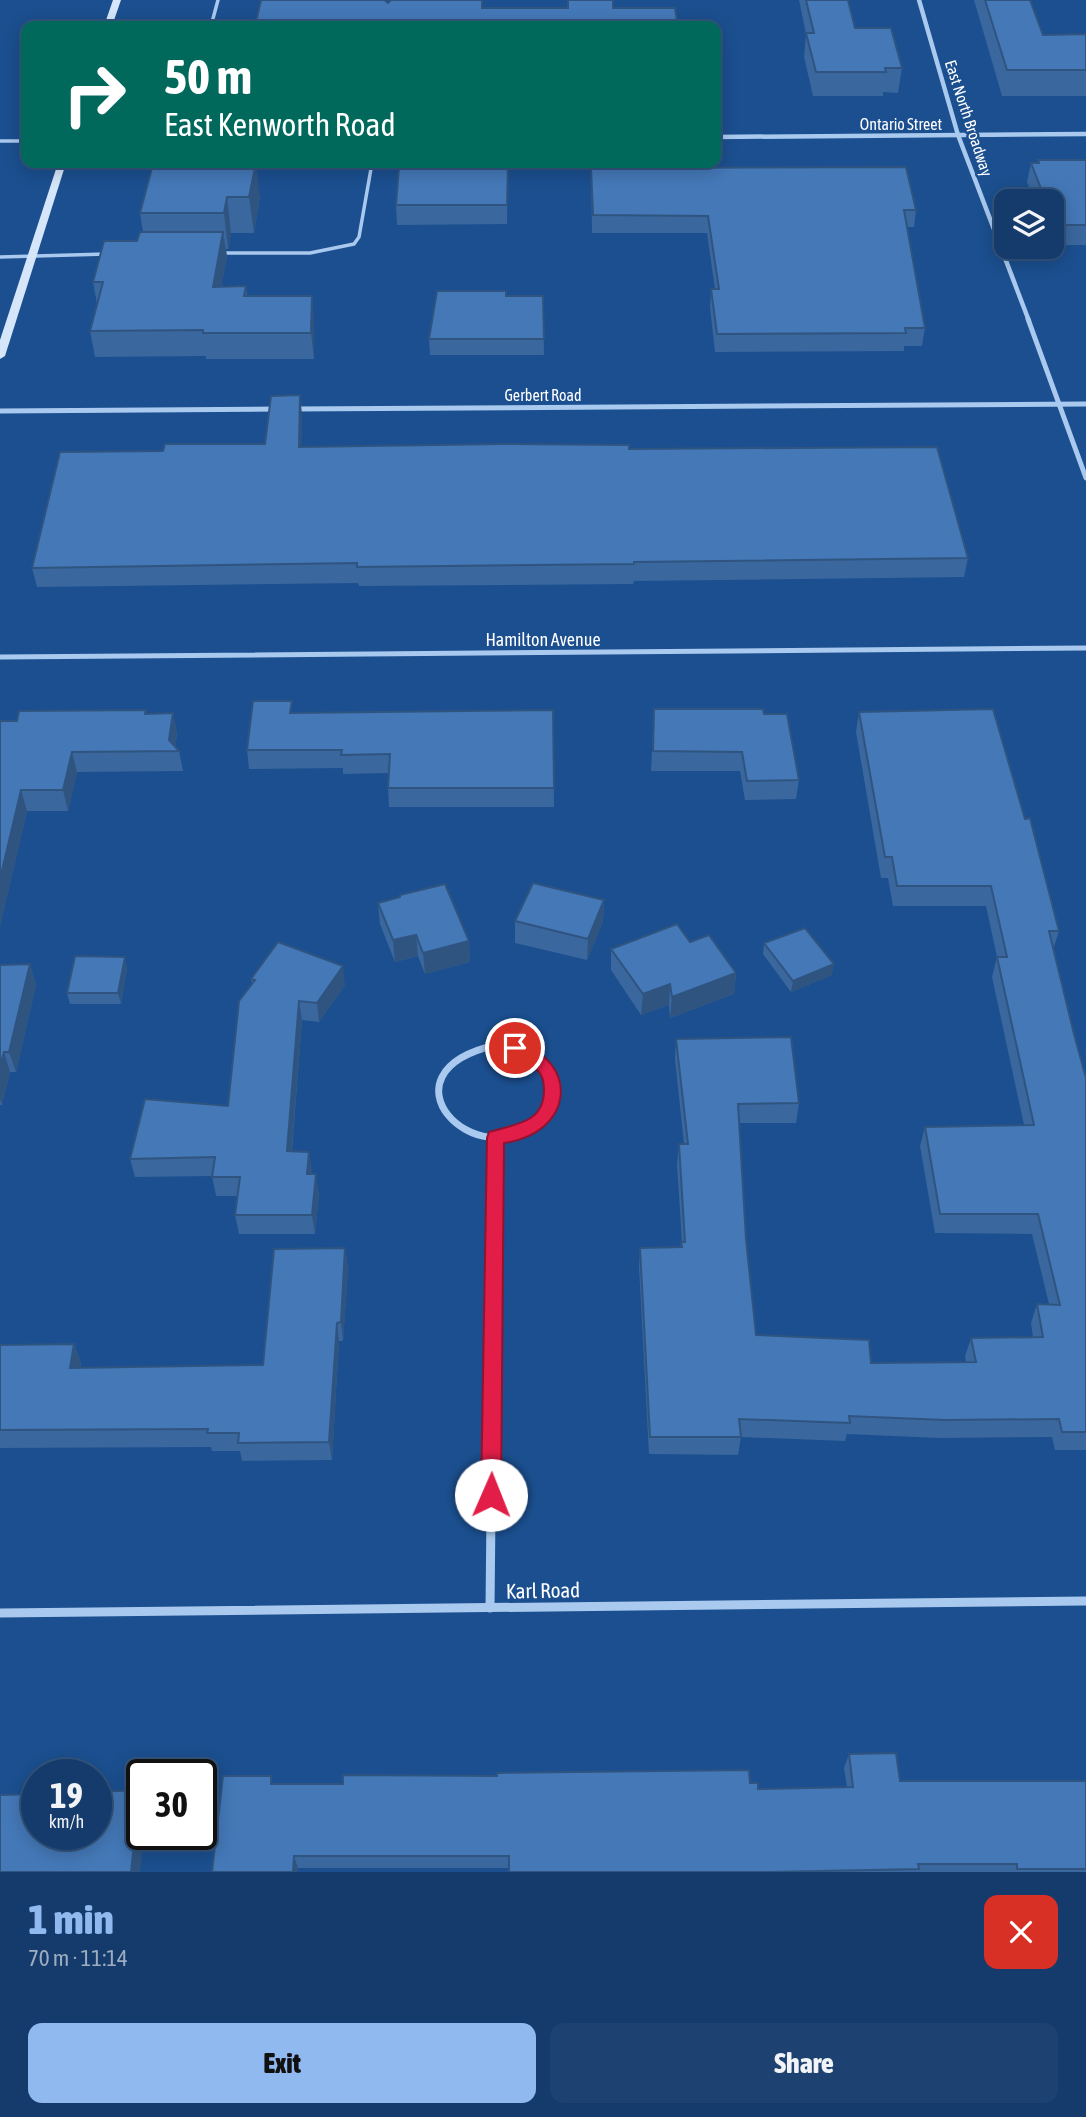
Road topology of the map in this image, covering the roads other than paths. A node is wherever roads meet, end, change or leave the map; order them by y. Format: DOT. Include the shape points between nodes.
graph roads {
  1 [pos="117,0"];
  2 [pos="218,0"];
  3 [pos="919,0"];
  4 [pos="110,21"];
  5 [pos="212,21"];
  6 [pos="1086,134"];
  7 [pos="958,135"];
  8 [pos="721,137"];
  9 [pos="0,141"];
  10 [pos="21,141"];
  11 [pos="60,168"];
  12 [pos="371,168"];
  13 [pos="216,253"];
  14 [pos="120,254"];
  15 [pos="32,255"];
  16 [pos="0,257"];
  17 [pos="0,356"];
  18 [pos="1061,404"];
  19 [pos="1086,404"];
  20 [pos="0,411"];
  21 [pos="1086,478"];
  22 [pos="1086,648"];
  23 [pos="0,657"];
  24 [pos="495,1138"];
  25 [pos="1086,1601"];
  26 [pos="490,1608"];
  27 [pos="0,1613"];
  1 -- 4 [label="main road"];
  2 -- 5 [label="lane"];
  3 -- 7 [label="street, East North Broadway"];
  6 -- 7 [label="street, Ontario Street"];
  7 -- 8 [label="street, Ontario Street"];
  7 -- 18 [label="street, East North Broadway"];
  9 -- 10 [label="lane"];
  11 -- 15 [label="main road"];
  12 -- 13 [label="lane" via="354,244 310,254"];
  14 -- 15 [label="lane"];
  15 -- 16 [label="lane"];
  15 -- 17 [label="main road"];
  18 -- 19 [label="street, Gerbert Road"];
  18 -- 20 [label="street, Gerbert Road"];
  18 -- 21 [label="street, East North Broadway"];
  22 -- 23 [label="street, Hamilton Avenue"];
  24 -- 24 [label="street" via="533,1126 547,1113 553,1090 546,1067 532,1055 496,1045 459,1056 439,1083 445,1114 458,1127"];
  24 -- 26 [label="street"];
  25 -- 26 [label="street, Karl Road"];
  26 -- 27 [label="street, Karl Road"];
}
